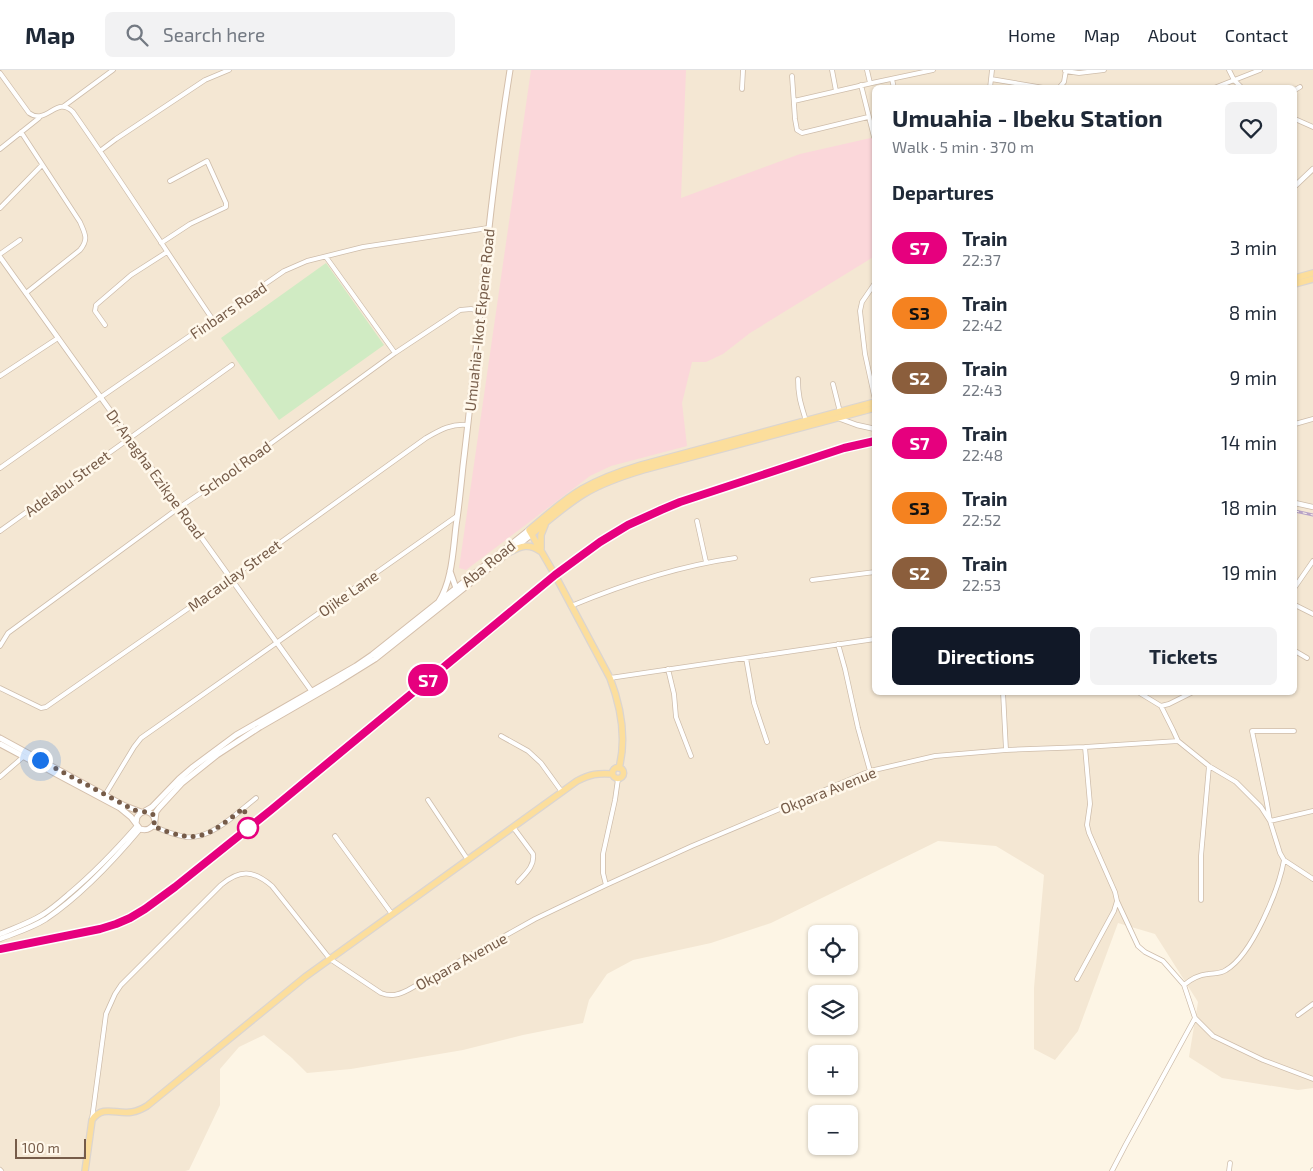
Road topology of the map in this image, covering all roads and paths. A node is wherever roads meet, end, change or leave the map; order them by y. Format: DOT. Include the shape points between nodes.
graph roads {
  1 [pos="113,70"];
  2 [pos="229,70"];
  3 [pos="510,70"];
  4 [pos="743,70"];
  5 [pos="832,70"];
  6 [pos="867,70"];
  7 [pos="902,70"];
  8 [pos="932,70"];
  9 [pos="992,70"];
  10 [pos="1104,70"];
  11 [pos="1229,70"];
  12 [pos="1260,70"];
  13 [pos="921,71"];
  14 [pos="1065,71"];
  15 [pos="0,73"];
  16 [pos="792,76"];
  17 [pos="904,76"];
  18 [pos="892,79"];
  19 [pos="991,80"];
  20 [pos="1234,80"];
  21 [pos="870,83"];
  22 [pos="893,85"];
  23 [pos="990,85"];
  24 [pos="1021,85"];
  25 [pos="1062,85"];
  26 [pos="1222,85"];
  27 [pos="1239,85"];
  28 [pos="861,86"];
  29 [pos="1300,87"];
  30 [pos="742,89"];
  31 [pos="1297,89"];
  32 [pos="836,91"];
  33 [pos="794,101"];
  34 [pos="64,106"];
  35 [pos="868,117"];
  36 [pos="35,119"];
  37 [pos="1297,121"];
  38 [pos="1313,127"];
  39 [pos="872,130"];
  40 [pos="21,132"];
  41 [pos="0,149"];
  42 [pos="100,151"];
  43 [pos="42,165"];
  44 [pos="1313,170"];
  45 [pos="170,181"];
  46 [pos="1297,184"];
  47 [pos="0,208"];
  48 [pos="488,228"];
  49 [pos="20,240"];
  50 [pos="161,243"];
  51 [pos="167,252"];
  52 [pos="0,256"];
  53 [pos="326,256"];
  54 [pos="1313,273"];
  55 [pos="1297,277"];
  56 [pos="1313,279"];
  57 [pos="1297,283"];
  58 [pos="872,288"];
  59 [pos="26,293"];
  60 [pos="480,311"];
  61 [pos="213,320"];
  62 [pos="105,325"];
  63 [pos="58,338"];
  64 [pos="395,353"];
  65 [pos="232,365"];
  66 [pos="0,376"];
  67 [pos="798,379"];
  68 [pos="833,384"];
  69 [pos="872,387"];
  70 [pos="101,397"];
  71 [pos="872,402"];
  72 [pos="872,409"];
  73 [pos="838,415"];
  74 [pos="1313,419"];
  75 [pos="806,421"];
  76 [pos="1297,423"];
  77 [pos="468,425"];
  78 [pos="872,428"];
  79 [pos="130,438"];
  80 [pos="680,457"];
  81 [pos="0,468"];
  82 [pos="1297,503"];
  83 [pos="180,507"];
  84 [pos="1313,507"];
  85 [pos="457,516"];
  86 [pos="549,520"];
  87 [pos="697,521"];
  88 [pos="0,531"];
  89 [pos="530,532"];
  90 [pos="510,552"];
  91 [pos="543,554"];
  92 [pos="735,558"];
  93 [pos="1313,561"];
  94 [pos="706,562"];
  95 [pos="450,570"];
  96 [pos="872,572"];
  97 [pos="230,577"];
  98 [pos="452,578"];
  99 [pos="812,580"];
  100 [pos="462,583"];
  101 [pos="1297,584"];
  102 [pos="446,585"];
  103 [pos="454,593"];
  104 [pos="438,603"];
  105 [pos="571,606"];
  106 [pos="1297,606"];
  107 [pos="1313,614"];
  108 [pos="872,639"];
  109 [pos="277,643"];
  110 [pos="838,644"];
  111 [pos="0,646"];
  112 [pos="1297,652"];
  113 [pos="746,658"];
  114 [pos="1307,658"];
  115 [pos="668,669"];
  116 [pos="610,678"];
  117 [pos="0,688"];
  118 [pos="313,694"];
  119 [pos="1004,695"];
  120 [pos="1143,695"];
  121 [pos="1187,695"];
  122 [pos="1161,706"];
  123 [pos="1294,731"];
  124 [pos="501,736"];
  125 [pos="0,738"];
  126 [pos="1178,741"];
  127 [pos="767,742"];
  128 [pos="0,744"];
  129 [pos="1085,747"];
  130 [pos="1006,750"];
  131 [pos="691,756"];
  132 [pos="23,757"];
  133 [pos="1209,766"];
  134 [pos="619,768"];
  135 [pos="870,771"];
  136 [pos="612,774"];
  137 [pos="0,777"];
  138 [pos="618,778"];
  139 [pos="562,792"];
  140 [pos="105,794"];
  141 [pos="256,798"];
  142 [pos="428,800"];
  143 [pos="143,811"];
  144 [pos="1313,811"];
  145 [pos="155,820"];
  146 [pos="1270,821"];
  147 [pos="138,826"];
  148 [pos="153,826"];
  149 [pos="513,827"];
  150 [pos="334,836"];
  151 [pos="468,860"];
  152 [pos="1284,860"];
  153 [pos="1313,879"];
  154 [pos="518,882"];
  155 [pos="606,885"];
  156 [pos="1201,900"];
  157 [pos="1117,901"];
  158 [pos="392,914"];
  159 [pos="0,934"];
  160 [pos="0,940"];
  161 [pos="330,959"];
  162 [pos="1077,979"];
  163 [pos="1184,985"];
  164 [pos="1313,1004"];
  165 [pos="1298,1015"];
  166 [pos="1195,1018"];
  167 [pos="1313,1079"];
  168 [pos="92,1119"];
  169 [pos="1230,1163"];
  170 [pos="84,1171"];
  171 [pos="1112,1171"];
  172 [pos="1230,1171"];
  1 -- 34 [label="street"];
  2 -- 42 [label="street" via="205,80"];
  3 -- 48 [label="main road, Umuahia-Ikot Ekpene Road"];
  4 -- 30 [label="street"];
  5 -- 32 [label="street"];
  6 -- 21 [label="street"];
  7 -- 17 [label="street"];
  8 -- 13 [label="street"];
  9 -- 19 [label="street"];
  10 -- 14 [label="street"];
  11 -- 20 [label="street"];
  12 -- 20 [label="street"];
  13 -- 17 [label="street"];
  14 -- 25 [label="street"];
  15 -- 36 [label="street"];
  16 -- 33 [label="street"];
  17 -- 18 [label="street"];
  18 -- 21 [label="street"];
  18 -- 22 [label="street"];
  19 -- 23 [label="street"];
  19 -- 24 [label="street"];
  20 -- 26 [label="street"];
  20 -- 27 [label="street"];
  21 -- 28 [label="street"];
  28 -- 32 [label="street"];
  28 -- 35 [label="street"];
  29 -- 31 [label="street"];
  32 -- 33 [label="street"];
  33 -- 35 [label="street" via="797,130 802,133"];
  34 -- 36 [label="street"];
  34 -- 42 [label="street" via="73,112"];
  35 -- 39 [label="street"];
  36 -- 40 [label="street"];
  37 -- 38 [label="street"];
  40 -- 41 [label="street"];
  40 -- 43 [label="street"];
  42 -- 50 [label="street"];
  43 -- 47 [label="street"];
  43 -- 59 [label="street" via="80,222 86,238 80,250"];
  44 -- 46 [label="street"];
  45 -- 50 [label="street" via="207,161 226,207 190,224"];
  48 -- 53 [label="street, Finbars Road" via="363,247"];
  48 -- 60 [label="main road, Umuahia-Ikot Ekpene Road"];
  49 -- 52 [label="street"];
  50 -- 51 [label="street"];
  51 -- 61 [label="street"];
  51 -- 62 [label="street" via="131,275 96,305 95,310"];
  52 -- 59 [label="street, Dr Anagha Ezikpe Road"];
  53 -- 61 [label="street, Finbars Road" via="284,271"];
  53 -- 64 [label="street"];
  54 -- 55 [label="main road"];
  56 -- 57 [label="main road"];
  58 -- 69 [label="street" via="860,311"];
  59 -- 63 [label="street, Dr Anagha Ezikpe Road"];
  60 -- 64 [label="street, School Road" via="460,310"];
  60 -- 77 [label="main road, Umuahia-Ikot Ekpene Road"];
  61 -- 70 [label="street, Finbars Road"];
  63 -- 66 [label="street"];
  63 -- 70 [label="street, Dr Anagha Ezikpe Road"];
  64 -- 83 [label="street, School Road"];
  65 -- 79 [label="street, Adelabu Street"];
  67 -- 75 [label="street" via="798,393"];
  68 -- 73 [label="street"];
  70 -- 79 [label="street, Dr Anagha Ezikpe Road"];
  70 -- 81 [label="street, Finbars Road"];
  71 -- 73 [label="main road, Aba Road"];
  72 -- 73 [label="main road, Aba Road"];
  73 -- 75 [label="main road, Aba Road"];
  73 -- 78 [label="street" via="857,426"];
  73 -- 80 [label="main road, Aba Road"];
  74 -- 76 [label="street"];
  75 -- 80 [label="main road, Aba Road"];
  77 -- 85 [label="main road, Umuahia-Ikot Ekpene Road"];
  77 -- 97 [label="street, Macaulay Street" via="449,426 426,438"];
  79 -- 83 [label="street, Dr Anagha Ezikpe Road"];
  79 -- 88 [label="street, Adelabu Street"];
  80 -- 86 [label="main road, Aba Road" via="599,486"];
  80 -- 89 [label="main road, Aba Road" via="625,470 596,481 566,500"];
  82 -- 84 [label="street"];
  83 -- 97 [label="street, Dr Anagha Ezikpe Road"];
  83 -- 111 [label="street, School Road" via="8,633"];
  85 -- 95 [label="main road, Umuahia-Ikot Ekpene Road"];
  85 -- 109 [label="street, Ojike Lane"];
  86 -- 89 [label="main road, Aba Road"];
  86 -- 91 [label="main road" via="541,535"];
  87 -- 94 [label="street"];
  89 -- 90 [label="main road, Aba Road"];
  89 -- 91 [label="main road"];
  89 -- 100 [label="main road, Aba Road"];
  90 -- 91 [label="main road" via="528,545"];
  90 -- 103 [label="main road, Aba Road"];
  91 -- 105 [label="main road"];
  92 -- 94 [label="street"];
  93 -- 101 [label="street"];
  94 -- 105 [label="street" via="606,591"];
  95 -- 98 [label="main road"];
  95 -- 102 [label="main road"];
  96 -- 99 [label="street"];
  97 -- 109 [label="street, Dr Anagha Ezikpe Road"];
  97 -- 117 [label="street, Macaulay Street" via="46,707 41,708"];
  98 -- 100 [label="main road"];
  98 -- 103 [label="main road"];
  100 -- 103 [label="main road, Aba Road"];
  102 -- 103 [label="main road"];
  102 -- 104 [label="main road"];
  103 -- 104 [label="main road, Aba Road"];
  103 -- 118 [label="main road, Aba Road" via="375,659"];
  104 -- 118 [label="main road, Aba Road" via="372,655"];
  105 -- 116 [label="main road"];
  106 -- 107 [label="street"];
  108 -- 110 [label="street"];
  109 -- 118 [label="street, Dr Anagha Ezikpe Road"];
  109 -- 140 [label="street, Ojike Lane" via="141,738"];
  110 -- 113 [label="street"];
  110 -- 135 [label="street"];
  112 -- 114 [label="street"];
  113 -- 115 [label="street"];
  113 -- 127 [label="street" via="754,703"];
  115 -- 116 [label="street"];
  115 -- 131 [label="street" via="676,717"];
  116 -- 134 [label="main road" via="620,712 623,745"];
  118 -- 143 [label="main road, Aba Road" via="257,722 214,751 152,807"];
  118 -- 145 [label="main road, Aba Road" via="196,771 164,802 156,812"];
  119 -- 130 [label="street"];
  120 -- 122 [label="street"];
  121 -- 122 [label="street"];
  122 -- 126 [label="street"];
  123 -- 146 [label="street" via="1252,732"];
  124 -- 139 [label="street" via="528,751"];
  125 -- 140 [label="main road"];
  126 -- 129 [label="street, Okpara Avenue"];
  126 -- 133 [label="street"];
  128 -- 132 [label="main road"];
  129 -- 130 [label="street, Okpara Avenue"];
  129 -- 157 [label="street" via="1090,804 1087,825"];
  130 -- 135 [label="street, Okpara Avenue" via="934,756"];
  132 -- 137 [label="street"];
  132 -- 147 [label="main road" via="120,808"];
  133 -- 146 [label="street" via="1236,782"];
  133 -- 156 [label="street" via="1201,856"];
  134 -- 136 [label="main road"];
  134 -- 138 [label="main road" via="623,774"];
  135 -- 155 [label="street, Okpara Avenue"];
  136 -- 138 [label="main road"];
  136 -- 139 [label="main road" via="584,777"];
  138 -- 155 [label="street" via="603,854"];
  139 -- 149 [label="main road"];
  140 -- 143 [label="main road" via="134,810"];
  141 -- 148 [label="street" via="214,831 200,836 169,833"];
  142 -- 151 [label="street"];
  143 -- 145 [label="main road" via="153,814"];
  143 -- 147 [label="main road" via="137,816"];
  144 -- 146 [label="street"];
  145 -- 148 [label="main road"];
  146 -- 152 [label="street"];
  147 -- 148 [label="main road" via="147,830"];
  147 -- 159 [label="street" via="110,857 43,915"];
  147 -- 160 [label="street" via="114,858 60,907 45,919"];
  149 -- 151 [label="main road"];
  149 -- 154 [label="street" via="534,854 532,866"];
  150 -- 158 [label="street"];
  151 -- 158 [label="main road"];
  152 -- 153 [label="street"];
  152 -- 163 [label="street" via="1282,875 1265,916 1236,963 1219,974 1194,978"];
  155 -- 161 [label="street, Okpara Avenue" via="401,994 380,993"];
  157 -- 162 [label="street"];
  157 -- 163 [label="street" via="1138,946 1163,961"];
  158 -- 161 [label="main road"];
  161 -- 168 [label="main road" via="147,1106 133,1112 100,1112"];
  161 -- 168 [label="street, Okpara Avenue" via="266,880 247,873 228,880 115,994 106,1014"];
  163 -- 166 [label="street"];
  164 -- 165 [label="street"];
  166 -- 167 [label="street" via="1213,1036"];
  166 -- 171 [label="street"];
  168 -- 170 [label="main road"];
  169 -- 172 [label="street"];
}
